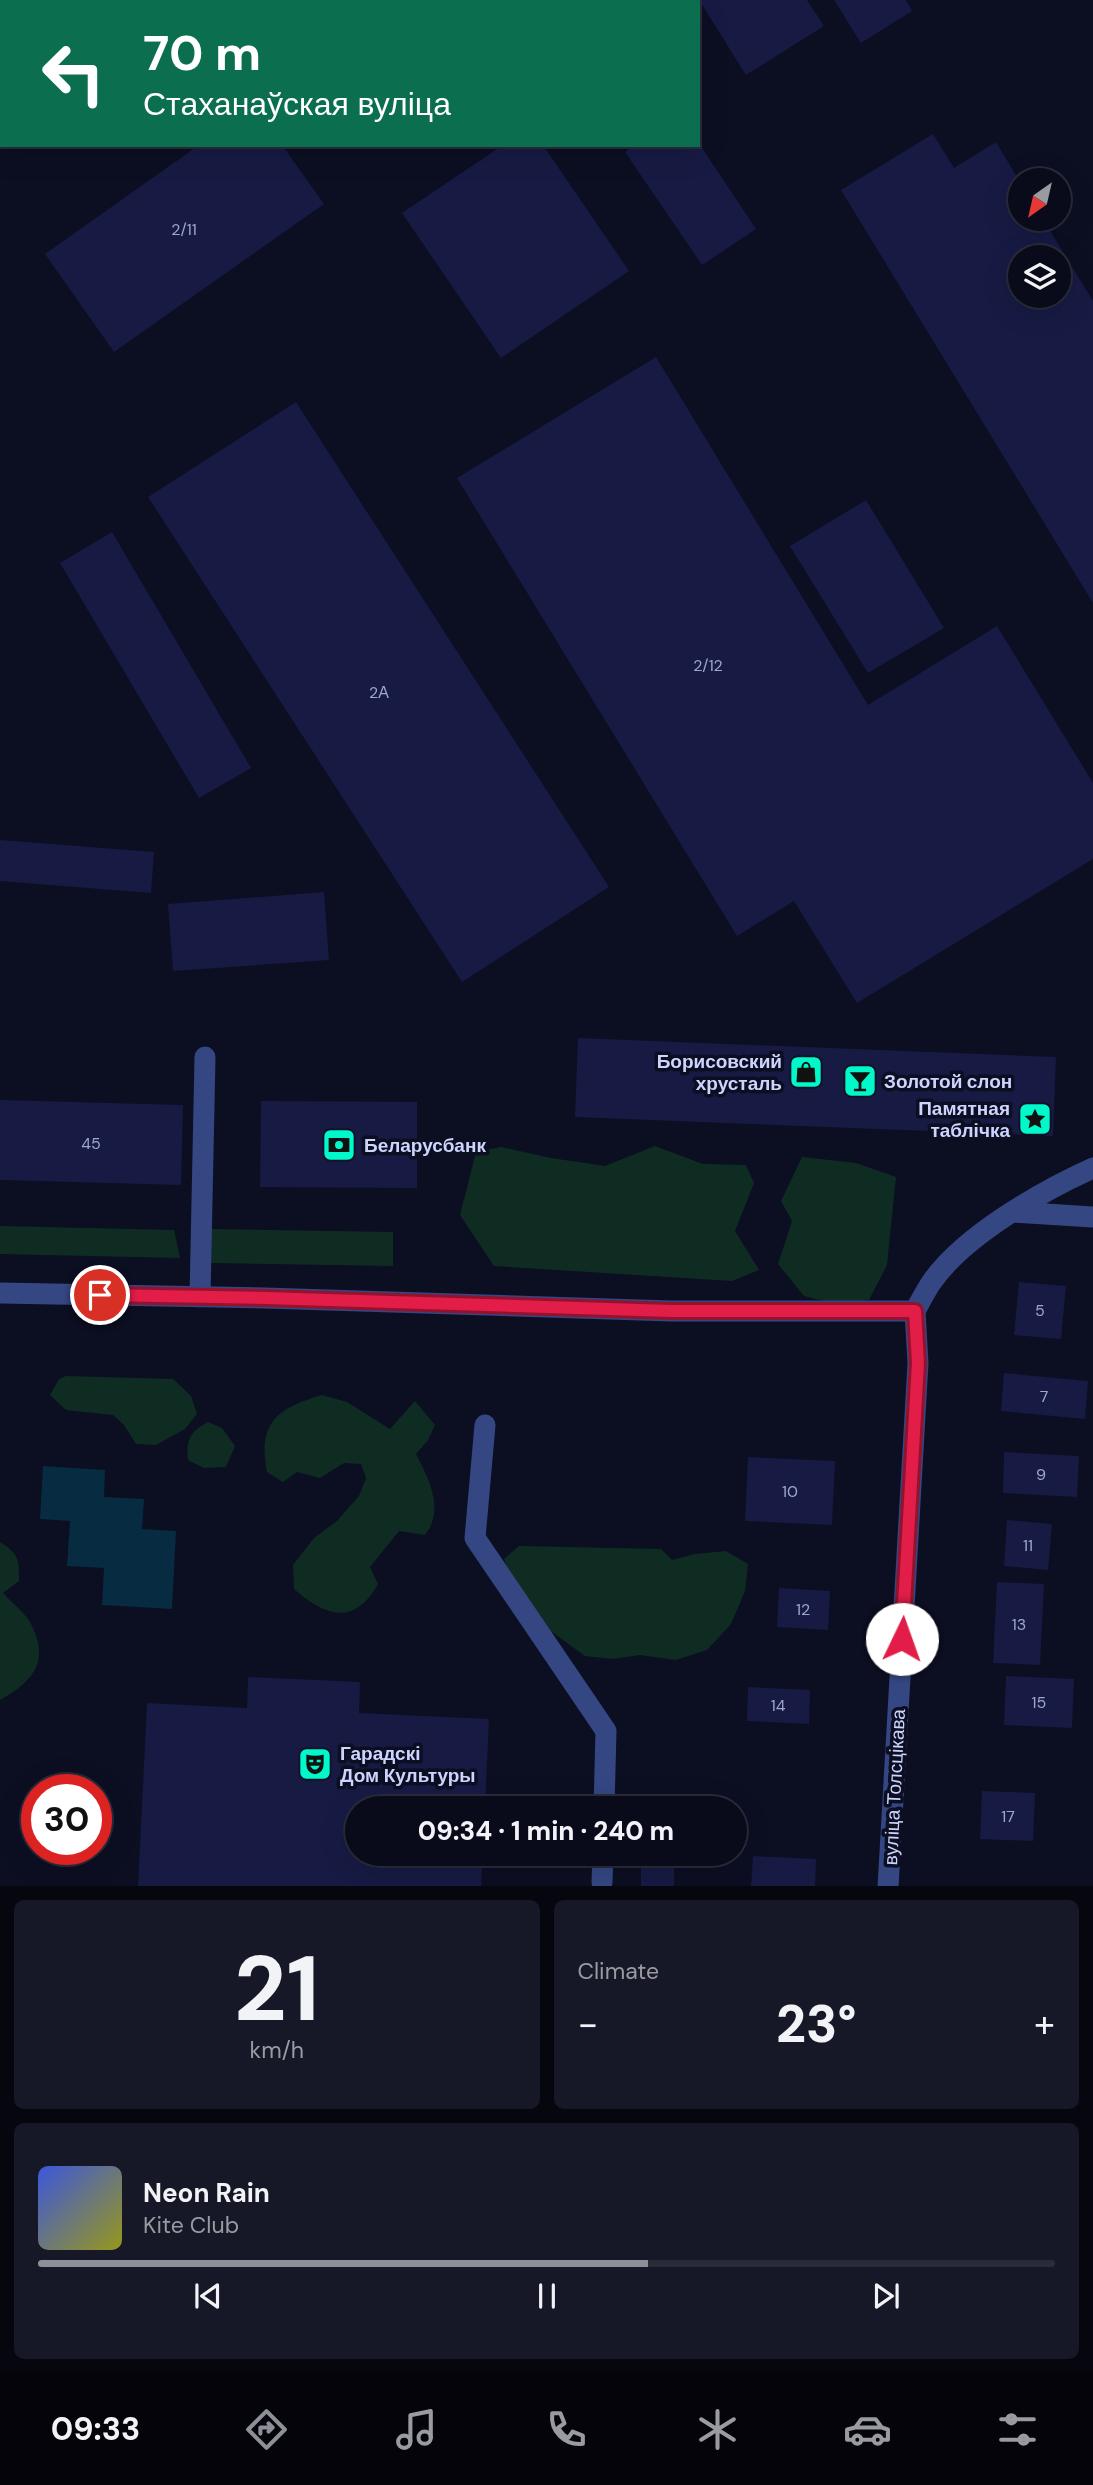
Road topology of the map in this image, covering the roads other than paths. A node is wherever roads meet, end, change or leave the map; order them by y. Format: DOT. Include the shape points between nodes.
graph roads {
  1 [pos="205,1057"];
  2 [pos="1093,1168"];
  3 [pos="1014,1212"];
  4 [pos="1093,1217"];
  5 [pos="0,1293"];
  6 [pos="200,1297"];
  7 [pos="915,1311"];
  8 [pos="485,1425"];
  9 [pos="604,1796"];
  10 [pos="603,1866"];
  11 [pos="602,1882"];
  12 [pos="888,1886"];
  1 -- 6 [label="street"];
  2 -- 3 [label="street"];
  3 -- 4 [label="street"];
  3 -- 7 [label="street" via="957,1253"];
  5 -- 6 [label="street"];
  6 -- 7 [label="street" via="671,1311"];
  7 -- 12 [label="street, вуліца Толсцікава" via="918,1363"];
  8 -- 9 [label="street" via="475,1538 606,1731"];
  10 -- 11 [label="street"];
}
